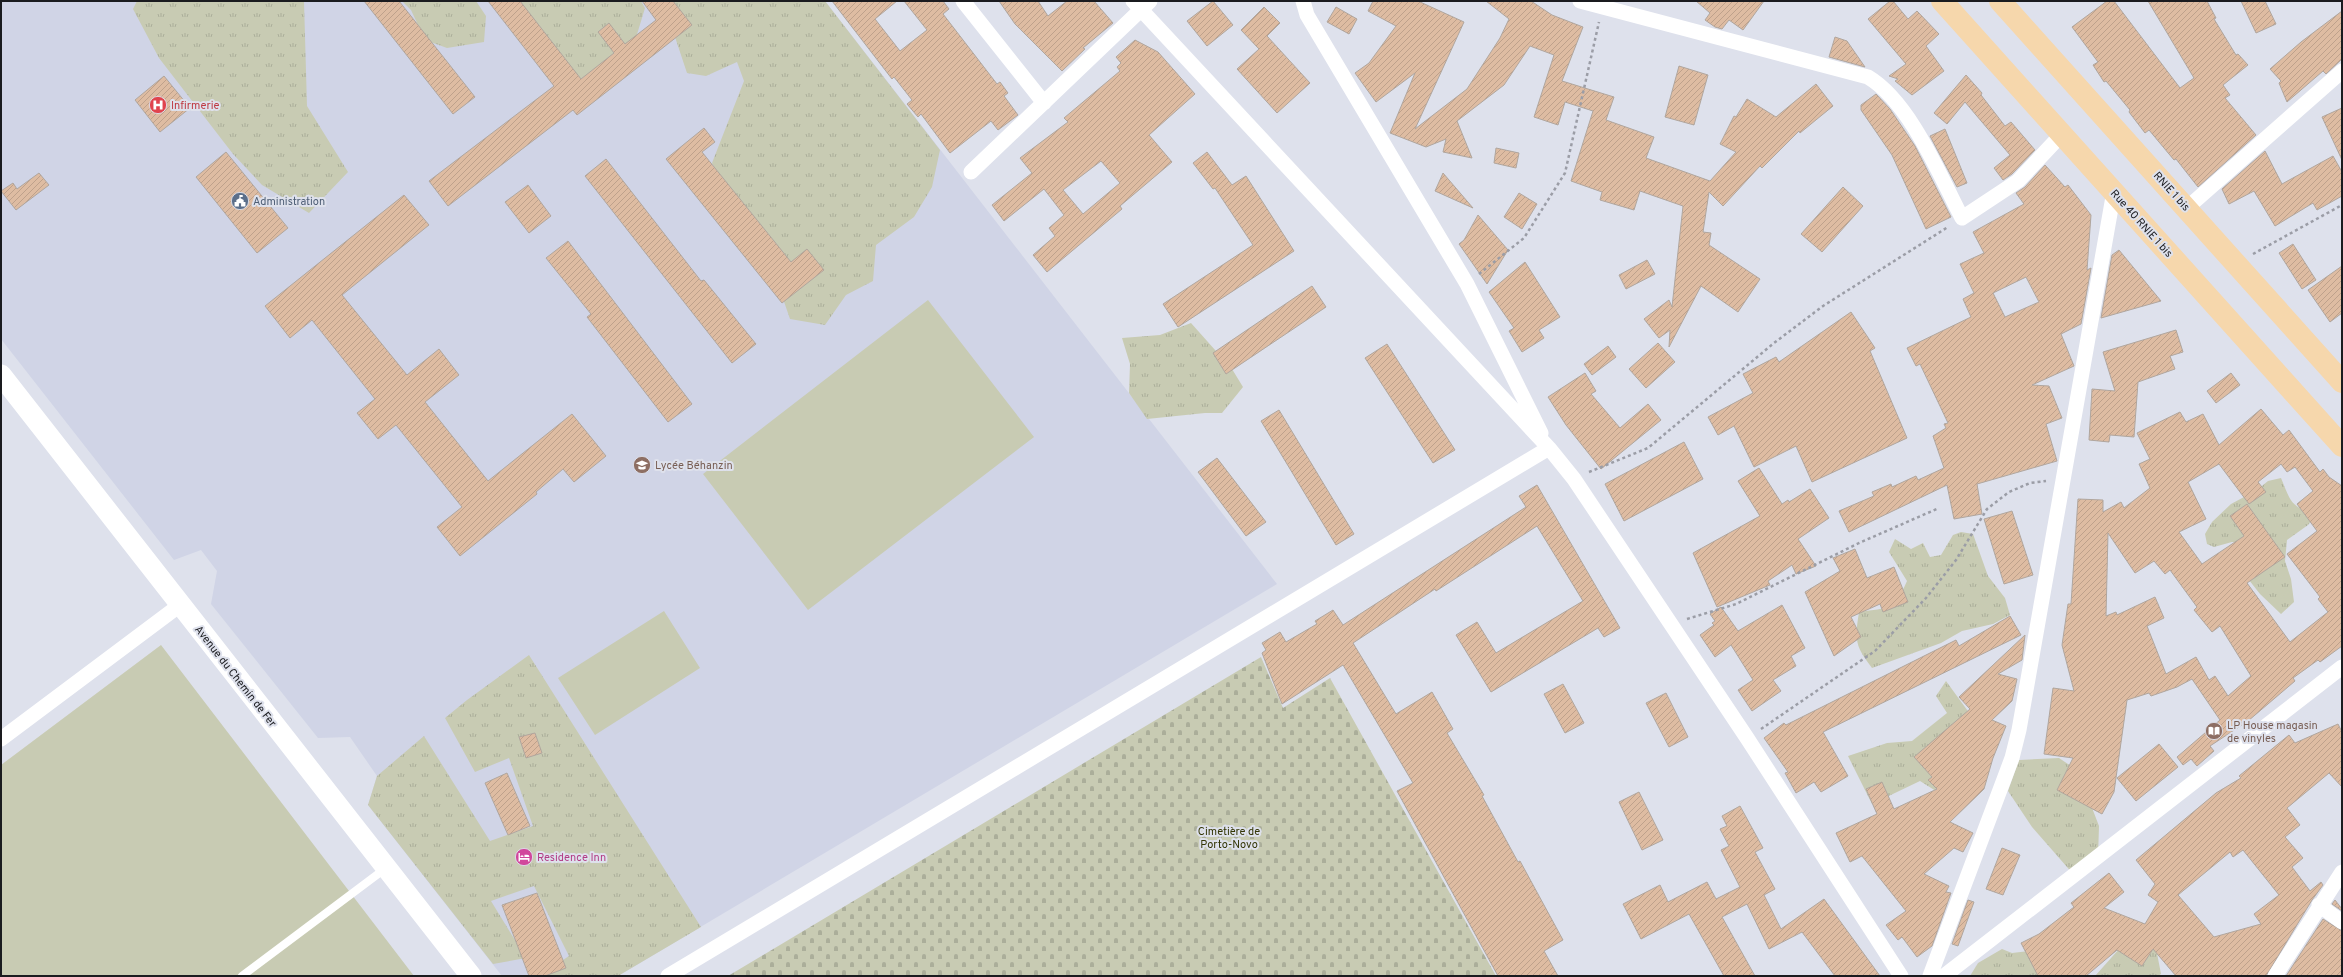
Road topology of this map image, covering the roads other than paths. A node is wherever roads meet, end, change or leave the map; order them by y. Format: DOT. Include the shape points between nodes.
graph roads {
  1 [pos="963,1"];
  2 [pos="1303,1"];
  3 [pos="1580,1"];
  4 [pos="1942,1"];
  5 [pos="2000,1"];
  6 [pos="1142,4"];
  7 [pos="2342,71"];
  8 [pos="1044,103"];
  9 [pos="2062,134"];
  10 [pos="971,172"];
  11 [pos="2114,191"];
  12 [pos="2187,208"];
  13 [pos="1,375"];
  14 [pos="2342,382"];
  15 [pos="2342,446"];
  16 [pos="1549,448"];
  17 [pos="180,605"];
  18 [pos="2342,667"];
  19 [pos="1,739"];
  20 [pos="386,868"];
  21 [pos="2342,872"];
  22 [pos="2319,905"];
  23 [pos="2342,922"];
  24 [pos="242,976"];
  25 [pos="471,976"];
  26 [pos="668,976"];
  27 [pos="1901,976"];
  28 [pos="1930,976"];
  29 [pos="1944,976"];
  30 [pos="2275,976"];
  1 -- 8 [label="street"];
  2 -- 16 [label="street" via="1307,15 1466,284"];
  3 -- 9 [label="street" via="1874,80 1900,107 1922,140 1962,218 2018,180"];
  4 -- 9 [label="main road, Rue 40 RNIE 1 bis"];
  5 -- 12 [label="main road, RNIE 1 bis"];
  6 -- 8 [label="street"];
  6 -- 16 [label="street"];
  7 -- 12 [label="street"];
  8 -- 10 [label="street"];
  9 -- 11 [label="main road, Rue 40 RNIE 1 bis"];
  11 -- 15 [label="main road, Rue 40 RNIE 1 bis"];
  11 -- 28 [label="street" via="2065,478 2014,751"];
  12 -- 14 [label="main road, RNIE 1 bis"];
  13 -- 17 [label="street, Avenue du Chemin de Fer"];
  16 -- 26 [label="street"];
  16 -- 27 [label="street" via="1574,478 1672,624"];
  17 -- 19 [label="street"];
  17 -- 20 [label="street, Avenue du Chemin de Fer"];
  18 -- 29 [label="street"];
  20 -- 24 [label="lane"];
  20 -- 25 [label="street, Avenue du Chemin de Fer"];
  21 -- 22 [label="street"];
  22 -- 23 [label="street"];
  22 -- 30 [label="street"];
}
